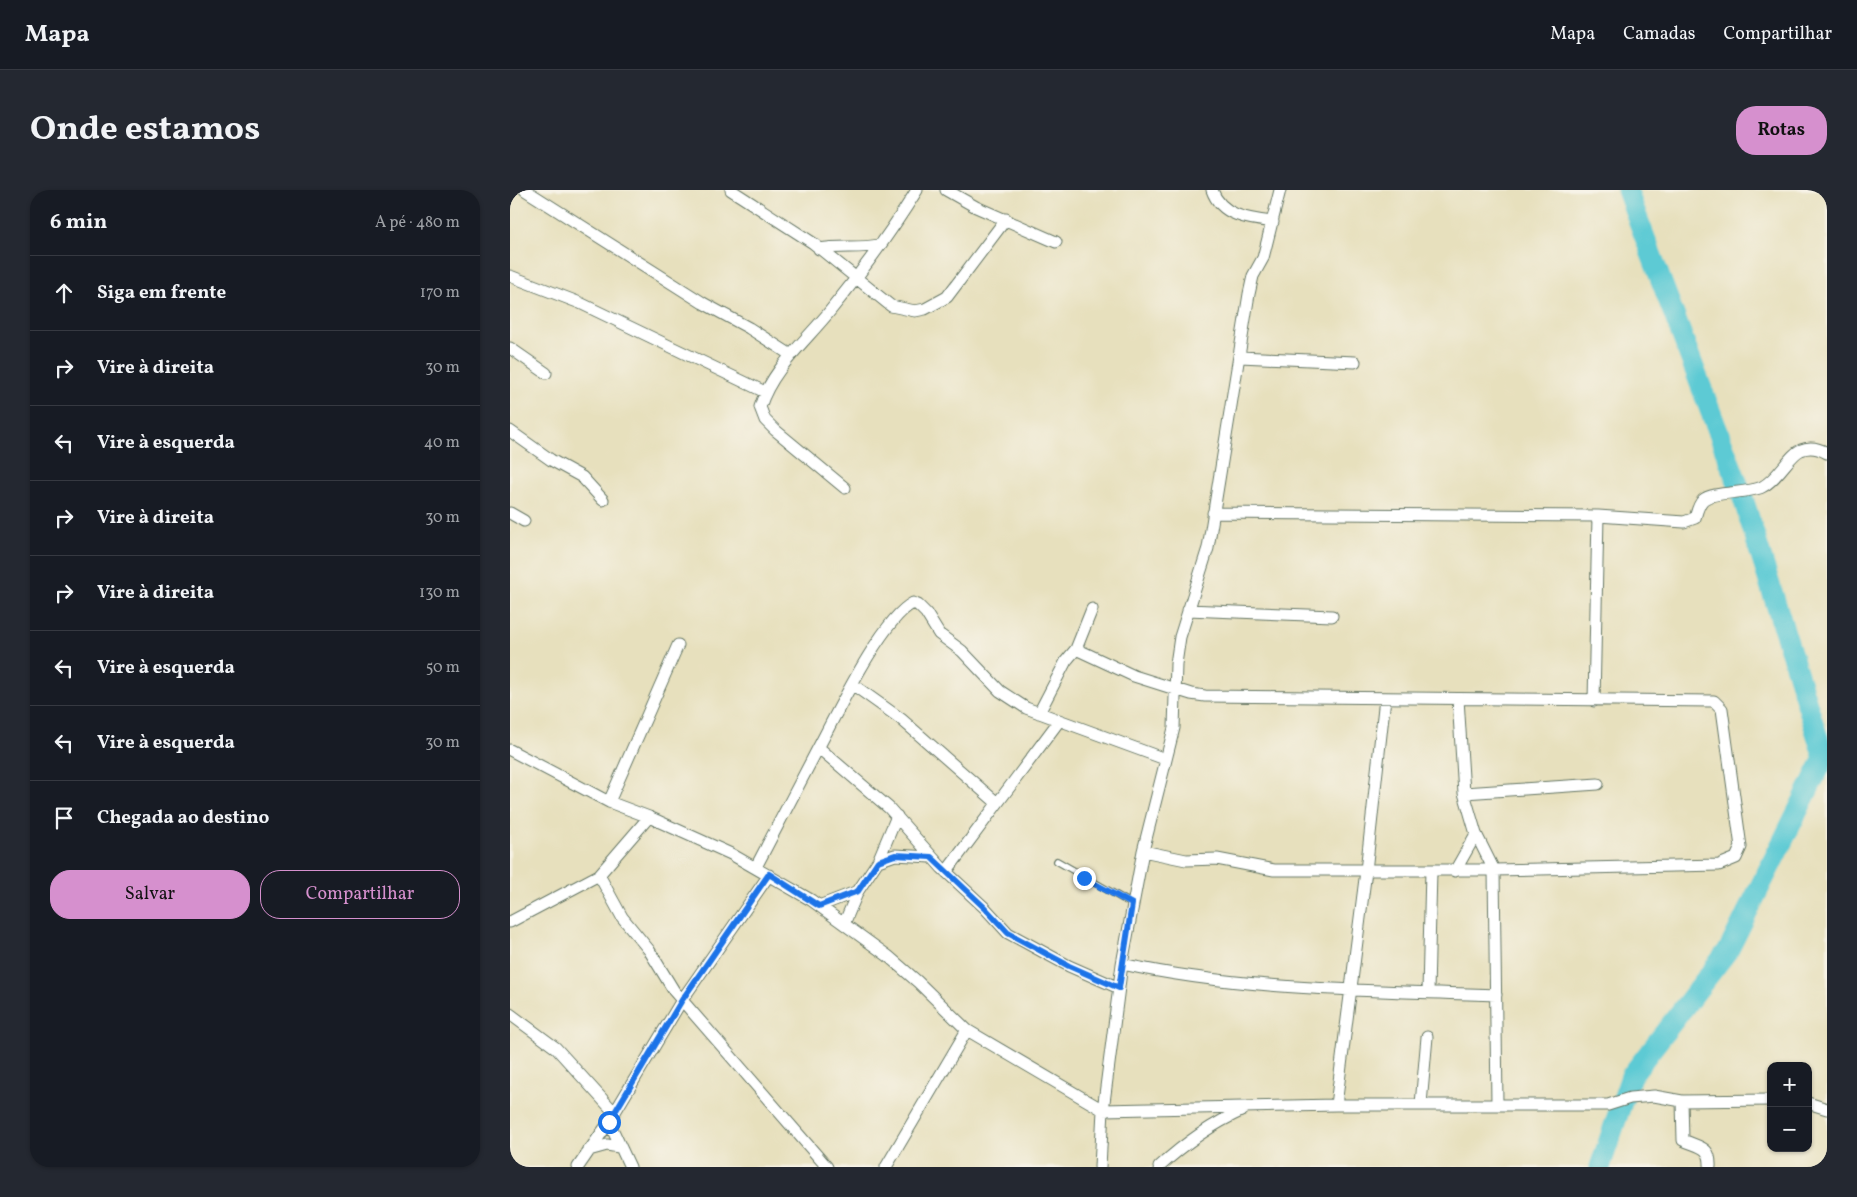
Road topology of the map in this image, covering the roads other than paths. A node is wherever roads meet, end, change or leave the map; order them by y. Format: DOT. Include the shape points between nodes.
graph roads {
  1 [pos="525,190"];
  2 [pos="731,190"];
  3 [pos="917,190"];
  4 [pos="946,190"];
  5 [pos="1212,190"];
  6 [pos="1280,190"];
  7 [pos="1006,219"];
  8 [pos="1273,222"];
  9 [pos="1056,242"];
  10 [pos="879,245"];
  11 [pos="820,249"];
  12 [pos="510,276"];
  13 [pos="854,279"];
  14 [pos="510,348"];
  15 [pos="791,355"];
  16 [pos="1240,357"];
  17 [pos="1355,362"];
  18 [pos="546,373"];
  19 [pos="765,392"];
  20 [pos="510,431"];
  21 [pos="1825,449"];
  22 [pos="845,488"];
  23 [pos="604,500"];
  24 [pos="510,513"];
  25 [pos="1213,513"];
  26 [pos="1598,516"];
  27 [pos="524,521"];
  28 [pos="1092,609"];
  29 [pos="1188,610"];
  30 [pos="1332,616"];
  31 [pos="678,645"];
  32 [pos="1076,649"];
  33 [pos="852,684"];
  34 [pos="1176,688"];
  35 [pos="1385,698"];
  36 [pos="1458,699"];
  37 [pos="1594,702"];
  38 [pos="1039,713"];
  39 [pos="1059,721"];
  40 [pos="818,748"];
  41 [pos="510,750"];
  42 [pos="1165,759"];
  43 [pos="1598,784"];
  44 [pos="1464,793"];
  45 [pos="609,802"];
  46 [pos="997,803"];
  47 [pos="897,816"];
  48 [pos="650,817"];
  49 [pos="1476,834"];
  50 [pos="1144,852"];
  51 [pos="931,857"];
  52 [pos="878,861"];
  53 [pos="1057,861"];
  54 [pos="756,868"];
  55 [pos="1455,870"];
  56 [pos="1494,870"];
  57 [pos="1366,871"];
  58 [pos="1431,871"];
  59 [pos="946,872"];
  60 [pos="769,874"];
  61 [pos="599,875"];
  62 [pos="858,891"];
  63 [pos="1132,904"];
  64 [pos="819,906"];
  65 [pos="510,922"];
  66 [pos="844,924"];
  67 [pos="1122,964"];
  68 [pos="1119,988"];
  69 [pos="1351,989"];
  70 [pos="1428,992"];
  71 [pos="1496,995"];
  72 [pos="682,1000"];
  73 [pos="510,1014"];
  74 [pos="967,1030"];
  75 [pos="1428,1037"];
  76 [pos="1767,1100"];
  77 [pos="1682,1101"];
  78 [pos="1421,1104"];
  79 [pos="1497,1104"];
  80 [pos="1812,1104"];
  81 [pos="1336,1105"];
  82 [pos="1247,1108"];
  83 [pos="1827,1109"];
  84 [pos="1103,1110"];
  85 [pos="612,1117"];
  86 [pos="619,1146"];
  87 [pos="589,1150"];
  88 [pos="578,1167"];
  89 [pos="630,1167"];
  90 [pos="827,1167"];
  91 [pos="886,1167"];
  92 [pos="1100,1167"];
  93 [pos="1159,1167"];
  94 [pos="1710,1167"];
  1 -- 15 [label="street"];
  2 -- 11 [label="street"];
  3 -- 10 [label="street"];
  4 -- 7 [label="street"];
  5 -- 8 [label="street" via="1216,201 1226,210 1253,220"];
  6 -- 8 [label="street"];
  7 -- 9 [label="street"];
  7 -- 13 [label="street" via="947,297 925,309 915,311 891,306"];
  8 -- 16 [label="street" via="1263,258 1253,276"];
  10 -- 11 [label="street" via="865,248 839,245"];
  10 -- 13 [label="street"];
  11 -- 13 [label="street"];
  12 -- 19 [label="street" via="580,303"];
  13 -- 15 [label="street" via="820,324"];
  14 -- 18 [label="street"];
  15 -- 19 [label="street"];
  16 -- 17 [label="street"];
  16 -- 25 [label="street"];
  19 -- 22 [label="street" via="760,407 765,420"];
  20 -- 23 [label="street" via="589,482 593,492"];
  21 -- 26 [label="street" via="1798,451 1780,473 1762,487 1708,496 1690,521"];
  24 -- 27 [label="street"];
  25 -- 26 [label="street"];
  25 -- 29 [label="street" via="1208,548"];
  26 -- 37 [label="street"];
  28 -- 32 [label="street"];
  29 -- 30 [label="street"];
  29 -- 34 [label="street" via="1176,664"];
  31 -- 45 [label="street"];
  32 -- 34 [label="street" via="1134,676"];
  32 -- 38 [label="street" via="1066,661"];
  33 -- 38 [label="street" via="883,633 913,603 926,613 939,634 962,651 1000,690"];
  33 -- 40 [label="street"];
  33 -- 46 [label="street" via="901,719"];
  34 -- 35 [label="street" via="1205,696"];
  34 -- 42 [label="street" via="1174,728"];
  35 -- 36 [label="street"];
  35 -- 57 [label="street"];
  36 -- 37 [label="street"];
  36 -- 44 [label="street"];
  37 -- 56 [label="street" via="1702,701 1718,704 1722,709 1740,853 1731,862 1719,865"];
  38 -- 39 [label="street"];
  39 -- 42 [label="street"];
  39 -- 46 [label="street"];
  40 -- 47 [label="street"];
  40 -- 54 [label="street"];
  41 -- 45 [label="street"];
  42 -- 50 [label="street"];
  43 -- 44 [label="street"];
  44 -- 49 [label="street"];
  45 -- 48 [label="street"];
  46 -- 59 [label="street"];
  47 -- 51 [label="street"];
  47 -- 52 [label="street"];
  48 -- 54 [label="street"];
  48 -- 61 [label="street"];
  49 -- 55 [label="street"];
  49 -- 56 [label="street"];
  50 -- 57 [label="street" via="1186,860 1217,858 1274,870"];
  50 -- 63 [label="street"];
  51 -- 52 [label="street" via="895,855"];
  51 -- 59 [label="street"];
  52 -- 62 [label="street"];
  53 -- 63 [label="lane"];
  54 -- 60 [label="street"];
  55 -- 56 [label="street"];
  55 -- 58 [label="street"];
  56 -- 71 [label="street"];
  57 -- 58 [label="street"];
  57 -- 69 [label="street"];
  58 -- 70 [label="street"];
  59 -- 68 [label="street" via="1008,933"];
  60 -- 64 [label="street"];
  60 -- 72 [label="street"];
  61 -- 65 [label="street"];
  61 -- 72 [label="street" via="622,917 649,950"];
  62 -- 64 [label="street"];
  62 -- 66 [label="street"];
  63 -- 67 [label="street"];
  64 -- 66 [label="street"];
  66 -- 74 [label="street" via="918,982"];
  67 -- 68 [label="street"];
  67 -- 69 [label="street" via="1165,974"];
  68 -- 84 [label="street"];
  69 -- 70 [label="street"];
  69 -- 81 [label="street"];
  70 -- 71 [label="street"];
  71 -- 79 [label="street"];
  72 -- 85 [label="street"];
  72 -- 90 [label="street"];
  73 -- 85 [label="street" via="556,1048"];
  74 -- 84 [label="street"];
  74 -- 91 [label="street"];
  75 -- 78 [label="street"];
  76 -- 77 [label="street"];
  77 -- 79 [label="street" via="1654,1096 1630,1098 1608,1105"];
  77 -- 94 [label="street" via="1683,1140 1707,1150"];
  78 -- 79 [label="street"];
  78 -- 81 [label="street"];
  80 -- 83 [label="street"];
  81 -- 82 [label="street"];
  82 -- 84 [label="street"];
  82 -- 93 [label="street" via="1213,1123 1184,1143"];
  84 -- 92 [label="street"];
  85 -- 86 [label="street"];
  85 -- 87 [label="street"];
  86 -- 87 [label="street" via="607,1145"];
  86 -- 89 [label="street"];
  87 -- 88 [label="street"];
}
